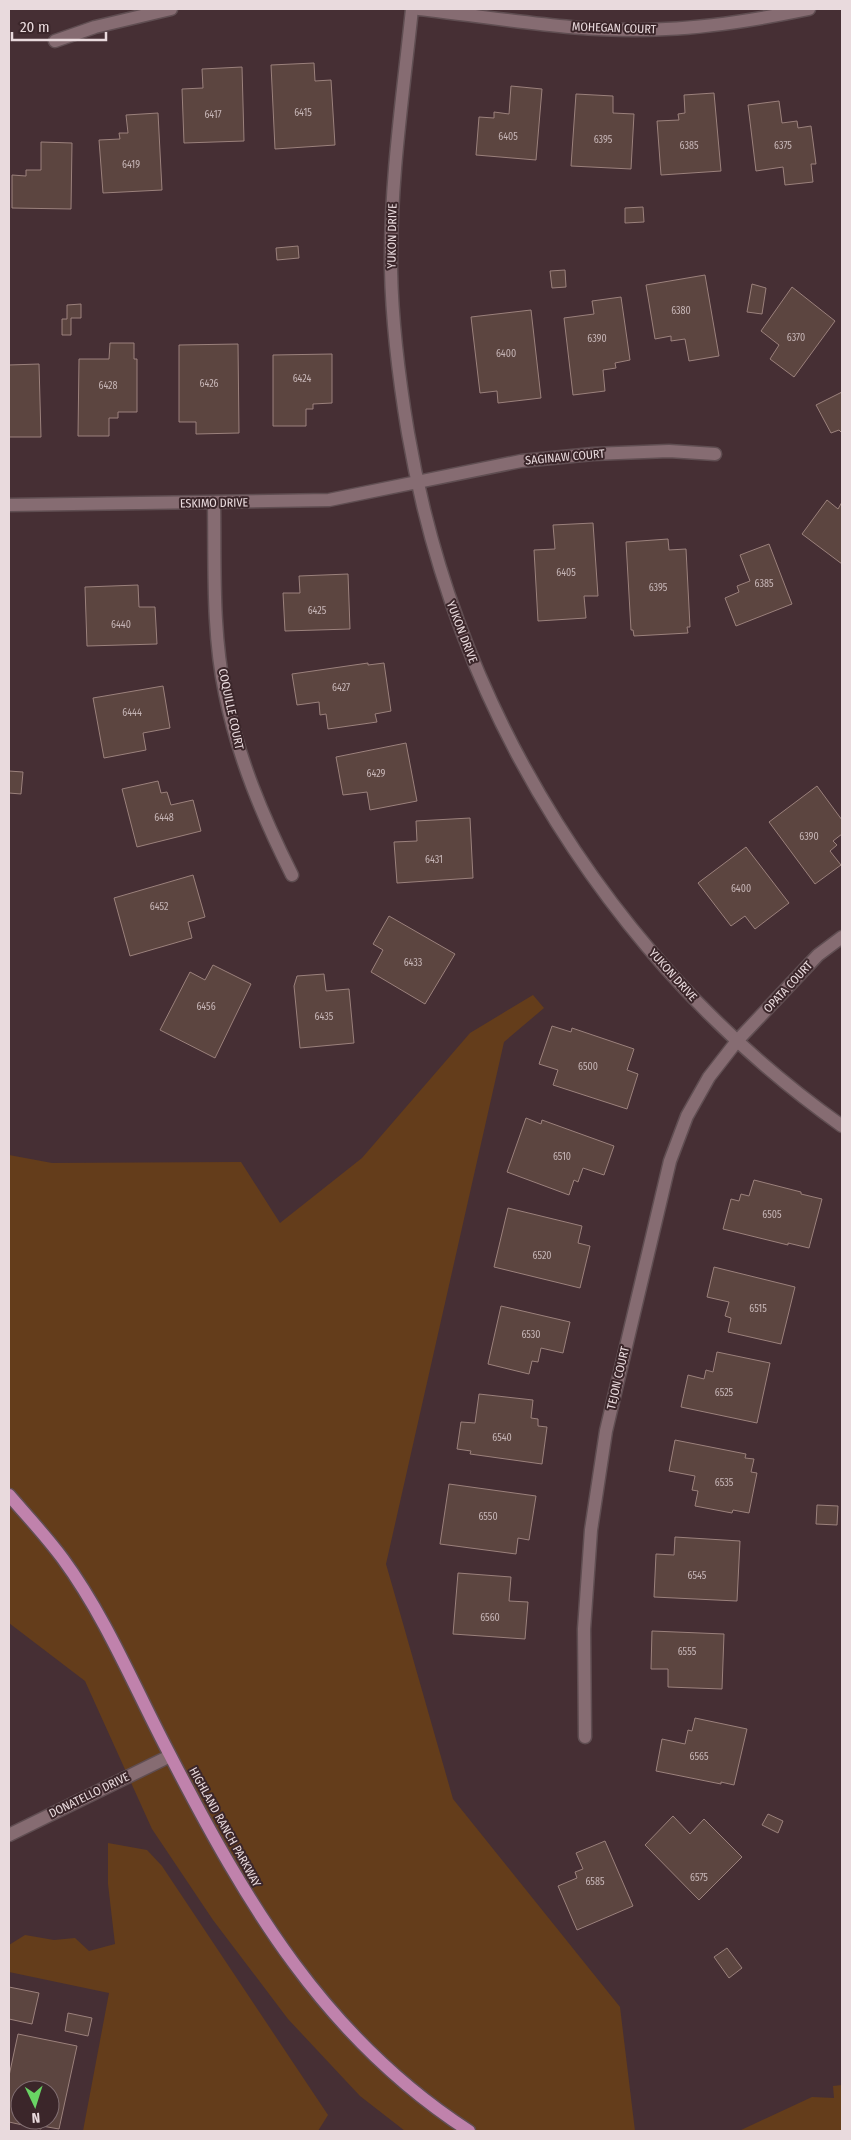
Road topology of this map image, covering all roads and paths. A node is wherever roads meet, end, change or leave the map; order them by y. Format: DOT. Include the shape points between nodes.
graph roads {
  1 [pos="171,9"];
  2 [pos="412,9"];
  3 [pos="419,9"];
  4 [pos="809,9"];
  5 [pos="55,41"];
  6 [pos="715,454"];
  7 [pos="417,482"];
  8 [pos="214,503"];
  9 [pos="9,505"];
  10 [pos="292,875"];
  11 [pos="842,937"];
  12 [pos="737,1041"];
  13 [pos="842,1126"];
  14 [pos="9,1495"];
  15 [pos="585,1737"];
  16 [pos="170,1756"];
  17 [pos="9,1835"];
  18 [pos="469,2131"];
  1 -- 5 [label="street" via="95,27"];
  2 -- 7 [label="street, YUKON DRIVE" via="394,176 391,270 398,375"];
  3 -- 4 [label="street, MOHEGAN COURT" via="591,28 665,30 742,22"];
  6 -- 7 [label="street, SAGINAW COURT" via="669,451 593,454 521,461"];
  7 -- 8 [label="street, ESKIMO DRIVE" via="329,500"];
  7 -- 12 [label="street, YUKON DRIVE" via="438,565 467,648 506,735 553,817 603,891 658,961"];
  8 -- 9 [label="street, ESKIMO DRIVE"];
  8 -- 10 [label="street, COQUILLE COURT" via="217,630 225,693 241,756 266,822"];
  11 -- 12 [label="street, OPATA COURT" via="818,955"];
  12 -- 13 [label="street, YUKON DRIVE" via="803,1098"];
  12 -- 15 [label="street, TEJON COURT" via="709,1077 687,1116 670,1161 606,1431 591,1530 584,1619"];
  14 -- 16 [label="main road, HIGHLAND RANCH PARKWAY" via="63,1559 87,1597"];
  16 -- 17 [label="street, DONATELLO DRIVE"];
  16 -- 18 [label="main road, HIGHLAND RANCH PARKWAY" via="266,1926 314,1992 390,2072 436,2110"];
}
